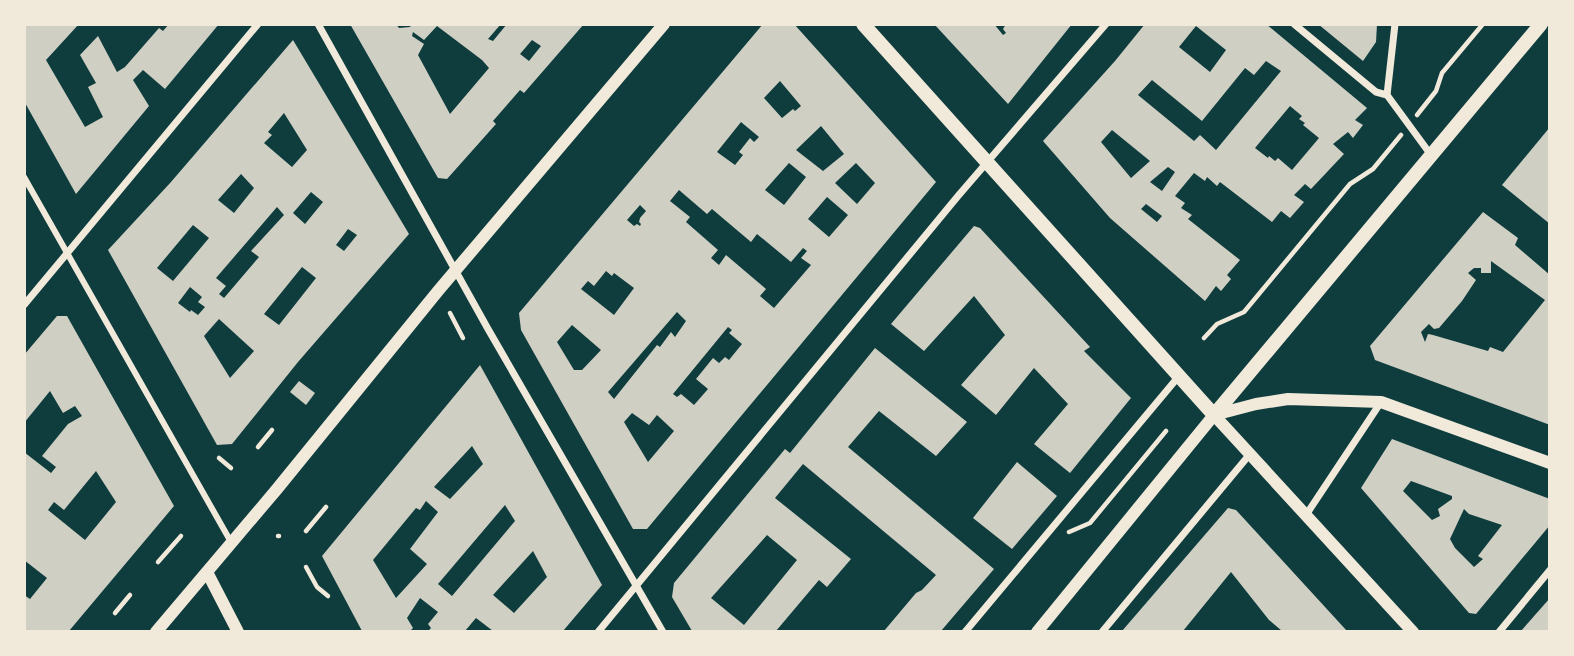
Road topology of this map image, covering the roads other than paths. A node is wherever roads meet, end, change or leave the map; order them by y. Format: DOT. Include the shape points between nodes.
graph roads {
  1 [pos="258,24"];
  2 [pos="318,24"];
  3 [pos="664,24"];
  4 [pos="863,24"];
  5 [pos="1106,24"];
  6 [pos="1294,24"];
  7 [pos="1395,24"];
  8 [pos="1541,24"];
  9 [pos="1387,95"];
  10 [pos="1431,156"];
  11 [pos="987,163"];
  12 [pos="24,177"];
  13 [pos="68,253"];
  14 [pos="457,269"];
  15 [pos="24,305"];
  16 [pos="1179,376"];
  17 [pos="1381,402"];
  18 [pos="1214,415"];
  19 [pos="1250,454"];
  20 [pos="1549,463"];
  21 [pos="1306,514"];
  22 [pos="231,542"];
  23 [pos="1549,570"];
  24 [pos="207,572"];
  25 [pos="637,584"];
  26 [pos="156,632"];
  27 [pos="238,632"];
  28 [pos="598,632"];
  29 [pos="663,632"];
  30 [pos="965,632"];
  31 [pos="1037,632"];
  32 [pos="1102,632"];
  33 [pos="1413,632"];
  34 [pos="1499,632"];
  1 -- 13 [label="street"];
  2 -- 14 [label="street"];
  3 -- 14 [label="street"];
  4 -- 11 [label="main road"];
  5 -- 11 [label="street"];
  6 -- 9 [label="street" via="1376,92"];
  7 -- 9 [label="street"];
  8 -- 10 [label="main road"];
  9 -- 10 [label="street"];
  10 -- 18 [label="main road"];
  11 -- 16 [label="main road"];
  11 -- 25 [label="street"];
  12 -- 13 [label="street"];
  13 -- 15 [label="street"];
  13 -- 22 [label="street"];
  14 -- 22 [label="street"];
  14 -- 25 [label="street"];
  16 -- 18 [label="main road"];
  16 -- 30 [label="street"];
  17 -- 18 [label="street" via="1288,399"];
  17 -- 20 [label="street"];
  17 -- 21 [label="street"];
  18 -- 19 [label="street"];
  18 -- 31 [label="street"];
  19 -- 21 [label="street"];
  19 -- 32 [label="street"];
  21 -- 33 [label="street"];
  22 -- 24 [label="street"];
  23 -- 34 [label="street"];
  24 -- 26 [label="street"];
  24 -- 27 [label="street"];
  25 -- 28 [label="street"];
  25 -- 29 [label="street"];
}
